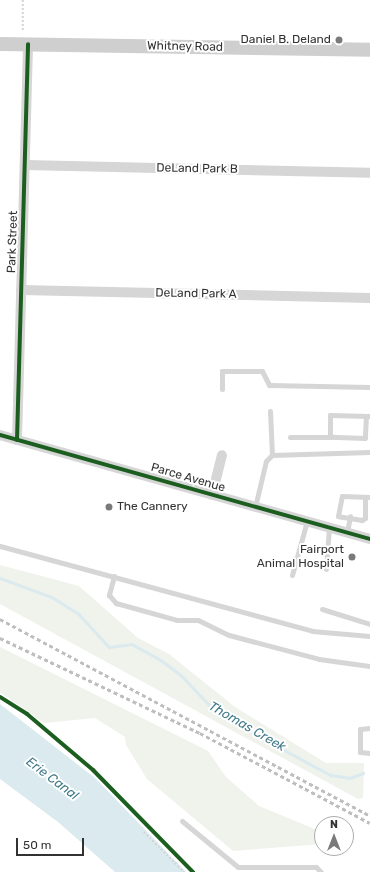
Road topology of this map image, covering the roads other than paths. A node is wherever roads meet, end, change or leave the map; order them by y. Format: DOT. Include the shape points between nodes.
graph roads {
  1 [pos="25,39"];
  2 [pos="0,44"];
  3 [pos="370,50"];
  4 [pos="25,165"];
  5 [pos="370,173"];
  6 [pos="21,290"];
  7 [pos="370,298"];
  8 [pos="370,387"];
  9 [pos="222,389"];
  10 [pos="270,411"];
  11 [pos="368,416"];
  12 [pos="0,435"];
  13 [pos="290,437"];
  14 [pos="330,437"];
  15 [pos="17,440"];
  16 [pos="370,452"];
  17 [pos="272,455"];
  18 [pos="222,456"];
  19 [pos="212,495"];
  20 [pos="354,496"];
  21 [pos="368,497"];
  22 [pos="353,503"];
  23 [pos="255,507"];
  24 [pos="350,517"];
  25 [pos="306,521"];
  26 [pos="329,527"];
  27 [pos="347,532"];
  28 [pos="370,538"];
  29 [pos="0,546"];
  30 [pos="326,569"];
  31 [pos="292,575"];
  32 [pos="114,576"];
  33 [pos="322,609"];
  34 [pos="370,624"];
  35 [pos="370,636"];
  36 [pos="370,666"];
  37 [pos="370,728"];
  38 [pos="370,753"];
  39 [pos="182,821"];
  40 [pos="249,870"];
  41 [pos="321,872"];
  1 -- 2 [label="main road, Whitney Road"];
  1 -- 3 [label="main road, Whitney Road"];
  1 -- 4 [label="street, Park Street"];
  4 -- 5 [label="street, DeLand Park B"];
  4 -- 6 [label="street, Park Street"];
  6 -- 7 [label="street, DeLand Park A"];
  6 -- 15 [label="street, Park Street"];
  8 -- 9 [label="lane" via="269,385 262,371 222,371"];
  10 -- 17 [label="lane"];
  11 -- 14 [label="lane" via="366,438"];
  11 -- 14 [label="lane" via="330,415"];
  12 -- 15 [label="street, Parce Avenue"];
  13 -- 14 [label="lane"];
  15 -- 19 [label="street, Parce Avenue"];
  16 -- 17 [label="lane"];
  17 -- 23 [label="lane" via="266,461"];
  18 -- 19 [label="street"];
  19 -- 23 [label="street, Parce Avenue"];
  20 -- 21 [label="lane"];
  20 -- 22 [label="lane"];
  20 -- 24 [label="lane" via="342,496 338,516"];
  21 -- 24 [label="lane" via="365,518"];
  23 -- 25 [label="street, Parce Avenue"];
  24 -- 27 [label="lane"];
  25 -- 26 [label="street, Parce Avenue"];
  25 -- 31 [label="lane"];
  26 -- 27 [label="street, Parce Avenue"];
  26 -- 30 [label="lane"];
  27 -- 28 [label="street, Parce Avenue"];
  29 -- 32 [label="lane"];
  32 -- 35 [label="lane" via="312,631"];
  32 -- 36 [label="lane" via="108,595 116,603 177,620 198,620 229,635 319,659"];
  33 -- 34 [label="lane"];
  37 -- 38 [label="lane" via="360,729 360,752"];
  39 -- 40 [label="lane" via="238,866"];
  40 -- 41 [label="lane" via="316,867"];
}
